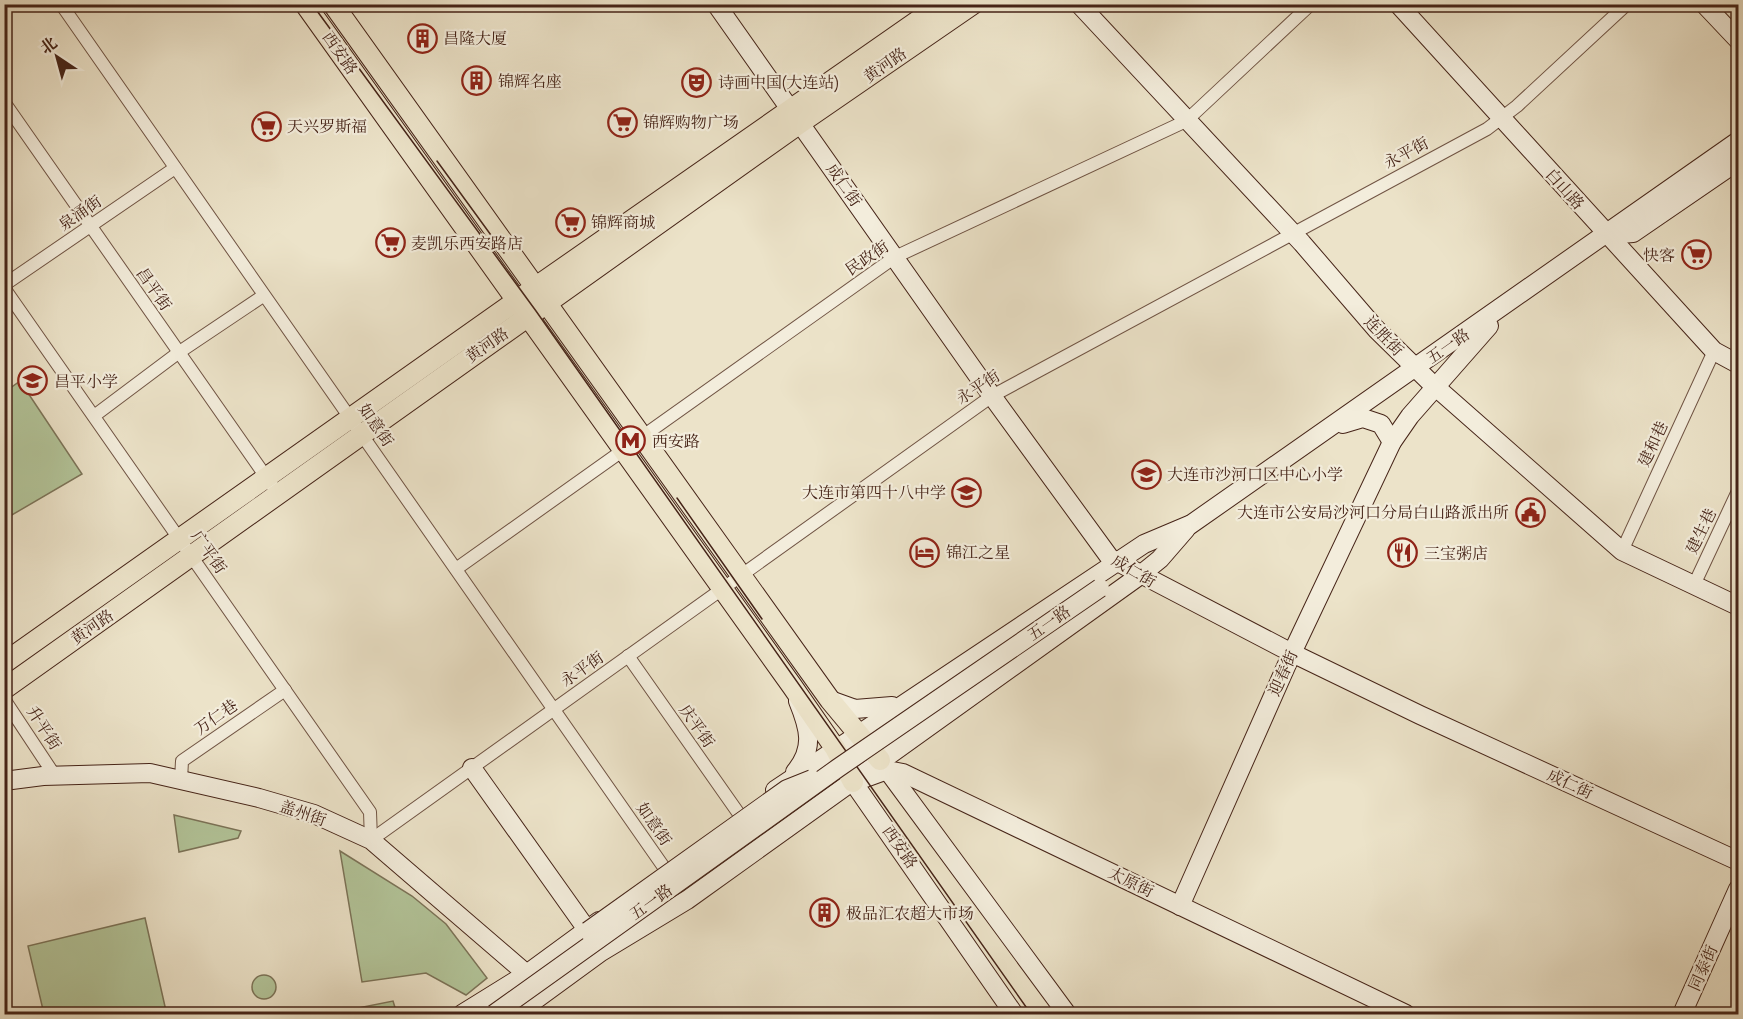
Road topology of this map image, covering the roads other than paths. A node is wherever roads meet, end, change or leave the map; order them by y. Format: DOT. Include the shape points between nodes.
graph roads {
  1 [pos="61,4"];
  2 [pos="305,4"];
  3 [pos="333,4"];
  4 [pos="716,4"];
  5 [pos="942,4"];
  6 [pos="973,4"];
  7 [pos="1079,4"];
  8 [pos="1311,4"];
  9 [pos="1398,4"];
  10 [pos="1627,4"];
  11 [pos="1704,4"];
  12 [pos="1738,40"];
  13 [pos="4,102"];
  14 [pos="795,116"];
  15 [pos="1501,119"];
  16 [pos="1186,121"];
  17 [pos="1738,141"];
  18 [pos="1738,161"];
  19 [pos="175,168"];
  20 [pos="90,226"];
  21 [pos="1293,233"];
  22 [pos="1608,235"];
  23 [pos="895,257"];
  24 [pos="4,287"];
  25 [pos="542,295"];
  26 [pos="263,296"];
  27 [pos="1514,300"];
  28 [pos="522,309"];
  29 [pos="1714,351"];
  30 [pos="178,353"];
  31 [pos="1738,364"];
  32 [pos="1416,368"];
  33 [pos="1435,387"];
  34 [pos="992,396"];
  35 [pos="94,416"];
  36 [pos="357,426"];
  37 [pos="1330,428"];
  38 [pos="643,436"];
  39 [pos="1392,442"];
  40 [pos="623,451"];
  41 [pos="273,486"];
  42 [pos="1738,491"];
  43 [pos="180,540"];
  44 [pos="1622,551"];
  45 [pos="192,556"];
  46 [pos="456,568"];
  47 [pos="1128,569"];
  48 [pos="741,576"];
  49 [pos="1694,585"];
  50 [pos="721,590"];
  51 [pos="1738,606"];
  52 [pos="1292,653"];
  53 [pos="628,656"];
  54 [pos="4,663"];
  55 [pos="792,686"];
  56 [pos="4,689"];
  57 [pos="285,690"];
  58 [pos="913,697"];
  59 [pos="4,699"];
  60 [pos="830,700"];
  61 [pos="553,710"];
  62 [pos="858,733"];
  63 [pos="916,734"];
  64 [pos="835,748"];
  65 [pos="883,765"];
  66 [pos="472,768"];
  67 [pos="838,768"];
  68 [pos="55,776"];
  69 [pos="916,779"];
  70 [pos="181,780"];
  71 [pos="4,781"];
  72 [pos="788,781"];
  73 [pos="854,782"];
  74 [pos="873,809"];
  75 [pos="739,814"];
  76 [pos="802,818"];
  77 [pos="371,840"];
  78 [pos="1738,861"];
  79 [pos="663,866"];
  80 [pos="1738,889"];
  81 [pos="1180,906"];
  82 [pos="588,931"];
  83 [pos="601,952"];
  84 [pos="528,973"];
  85 [pos="546,992"];
  86 [pos="462,1014"];
  87 [pos="494,1014"];
  88 [pos="516,1014"];
  89 [pos="1014,1014"];
  90 [pos="1066,1014"];
  91 [pos="1406,1014"];
  92 [pos="1682,1014"];
  1 -- 19 [label="street, 如意街"];
  2 -- 28 [label="main road, 西安路"];
  3 -- 25 [label="main road, 西安路"];
  4 -- 14 [label="street, 成仁街"];
  5 -- 14 [label="main road, 黄河路"];
  6 -- 14 [label="main road, 黄河路"];
  7 -- 16 [label="street, 连胜街"];
  8 -- 16 [label="street, 民政街"];
  9 -- 15 [label="street, 白山路"];
  10 -- 15 [label="street, 永平街"];
  11 -- 12 [label="street"];
  13 -- 20 [label="street, 昌平街"];
  14 -- 23 [label="street, 成仁街"];
  14 -- 25 [label="main road, 黄河路"];
  15 -- 21 [label="street, 永平街"];
  15 -- 22 [label="street, 白山路"];
  16 -- 21 [label="street, 连胜街"];
  16 -- 23 [label="street, 民政街"];
  17 -- 22 [label="street, 五一路" via="1623,220"];
  18 -- 22 [label="street, 五一路" via="1633,233"];
  19 -- 20 [label="street, 泉涌街"];
  19 -- 26 [label="street, 如意街"];
  20 -- 24 [label="street, 泉涌街"];
  20 -- 30 [label="street, 昌平街"];
  21 -- 32 [label="street, 连胜街" via="1376,329"];
  21 -- 34 [label="street, 永平街"];
  22 -- 27 [label="street, 五一路"];
  22 -- 29 [label="street, 白山路"];
  23 -- 34 [label="street, 成仁街"];
  23 -- 38 [label="street, 民政街"];
  24 -- 35 [label="street, 广平街"];
  25 -- 28 [label="main road, 黄河路"];
  25 -- 38 [label="main road, 西安路"];
  26 -- 30 [label="street"];
  26 -- 36 [label="street, 如意街"];
  27 -- 32 [label="street, 五一路"];
  27 -- 33 [label="street, 迎春街"];
  28 -- 36 [label="main road, 黄河路"];
  28 -- 40 [label="main road, 西安路"];
  29 -- 31 [label="street, 白山路"];
  29 -- 44 [label="street, 建和巷"];
  30 -- 35 [label="street"];
  30 -- 41 [label="street, 昌平街"];
  32 -- 33 [label="street, 连胜街"];
  32 -- 37 [label="street, 五一路"];
  33 -- 39 [label="street, 迎春街"];
  33 -- 44 [label="street, 连胜街"];
  34 -- 47 [label="street, 成仁街" via="1110,558"];
  34 -- 48 [label="street, 永平街"];
  35 -- 43 [label="street, 广平街"];
  36 -- 41 [label="main road, 黄河路"];
  36 -- 46 [label="street, 如意街"];
  37 -- 39 [label="street" via="1363,418 1381,424"];
  37 -- 47 [label="street, 五一路"];
  38 -- 40 [label="street, 民政街"];
  38 -- 48 [label="main road, 西安路"];
  39 -- 52 [label="street, 迎春街"];
  40 -- 46 [label="street, 民政街"];
  40 -- 50 [label="main road, 西安路"];
  41 -- 43 [label="main road, 黄河路"];
  41 -- 45 [label="main road, 黄河路"];
  42 -- 49 [label="street, 建生巷"];
  43 -- 45 [label="street, 广平街"];
  43 -- 54 [label="main road, 黄河路"];
  44 -- 49 [label="street, 连胜街"];
  45 -- 56 [label="main road, 黄河路"];
  45 -- 57 [label="street, 广平街"];
  46 -- 61 [label="street, 如意街"];
  47 -- 52 [label="street, 成仁街"];
  47 -- 58 [label="street"];
  47 -- 63 [label="street"];
  47 -- 67 [label="street, 五一路, bridge"];
  48 -- 50 [label="street, 永平街"];
  48 -- 60 [label="main road, 西安路"];
  49 -- 51 [label="street, 连胜街"];
  50 -- 53 [label="street, 永平街"];
  50 -- 55 [label="main road, 西安路"];
  52 -- 78 [label="street, 成仁街"];
  52 -- 81 [label="street, 迎春街"];
  53 -- 61 [label="street, 永平街"];
  53 -- 75 [label="street, 庆平街"];
  55 -- 64 [label="main road, 西安路"];
  55 -- 72 [label="street" via="810,739 804,762"];
  57 -- 70 [label="street, 万仁巷" via="182,761"];
  57 -- 77 [label="street, 广平街" via="370,812"];
  58 -- 60 [label="street" via="894,706 866,710"];
  58 -- 62 [label="street"];
  59 -- 68 [label="street, 升平街"];
  60 -- 62 [label="main road, 西安路"];
  61 -- 66 [label="street, 永平街"];
  61 -- 79 [label="street, 如意街"];
  62 -- 64 [label="street"];
  62 -- 65 [label="main road, 西安路"];
  63 -- 65 [label="street"];
  63 -- 69 [label="street" via="908,743 905,758"];
  64 -- 65 [label="street, 太原街"];
  64 -- 72 [label="street"];
  64 -- 73 [label="main road, 西安路"];
  65 -- 69 [label="street, 太原街"];
  65 -- 73 [label="street"];
  65 -- 90 [label="street"];
  66 -- 77 [label="street, 永平街"];
  66 -- 82 [label="street"];
  67 -- 82 [label="street, bridge" via="787,789"];
  67 -- 83 [label="street, bridge" via="801,810"];
  67 -- 87 [label="street, 五一路, bridge"];
  68 -- 70 [label="street, 盖州街" via="150,772"];
  68 -- 71 [label="street, 盖州街"];
  69 -- 81 [label="street, 太原街"];
  70 -- 77 [label="street, 盖州街" via="314,814"];
  72 -- 75 [label="street"];
  73 -- 74 [label="street, 西安路"];
  73 -- 76 [label="street"];
  74 -- 76 [label="street" via="852,798"];
  74 -- 89 [label="street, 西安路"];
  75 -- 79 [label="street"];
  76 -- 83 [label="street" via="687,900"];
  77 -- 84 [label="street, 盖州街"];
  79 -- 82 [label="street"];
  80 -- 92 [label="street, 同泰街"];
  81 -- 91 [label="street, 太原街"];
  82 -- 84 [label="street"];
  83 -- 85 [label="street"];
  84 -- 85 [label="street, 盖州街"];
  84 -- 86 [label="street"];
  85 -- 88 [label="street"];
}
